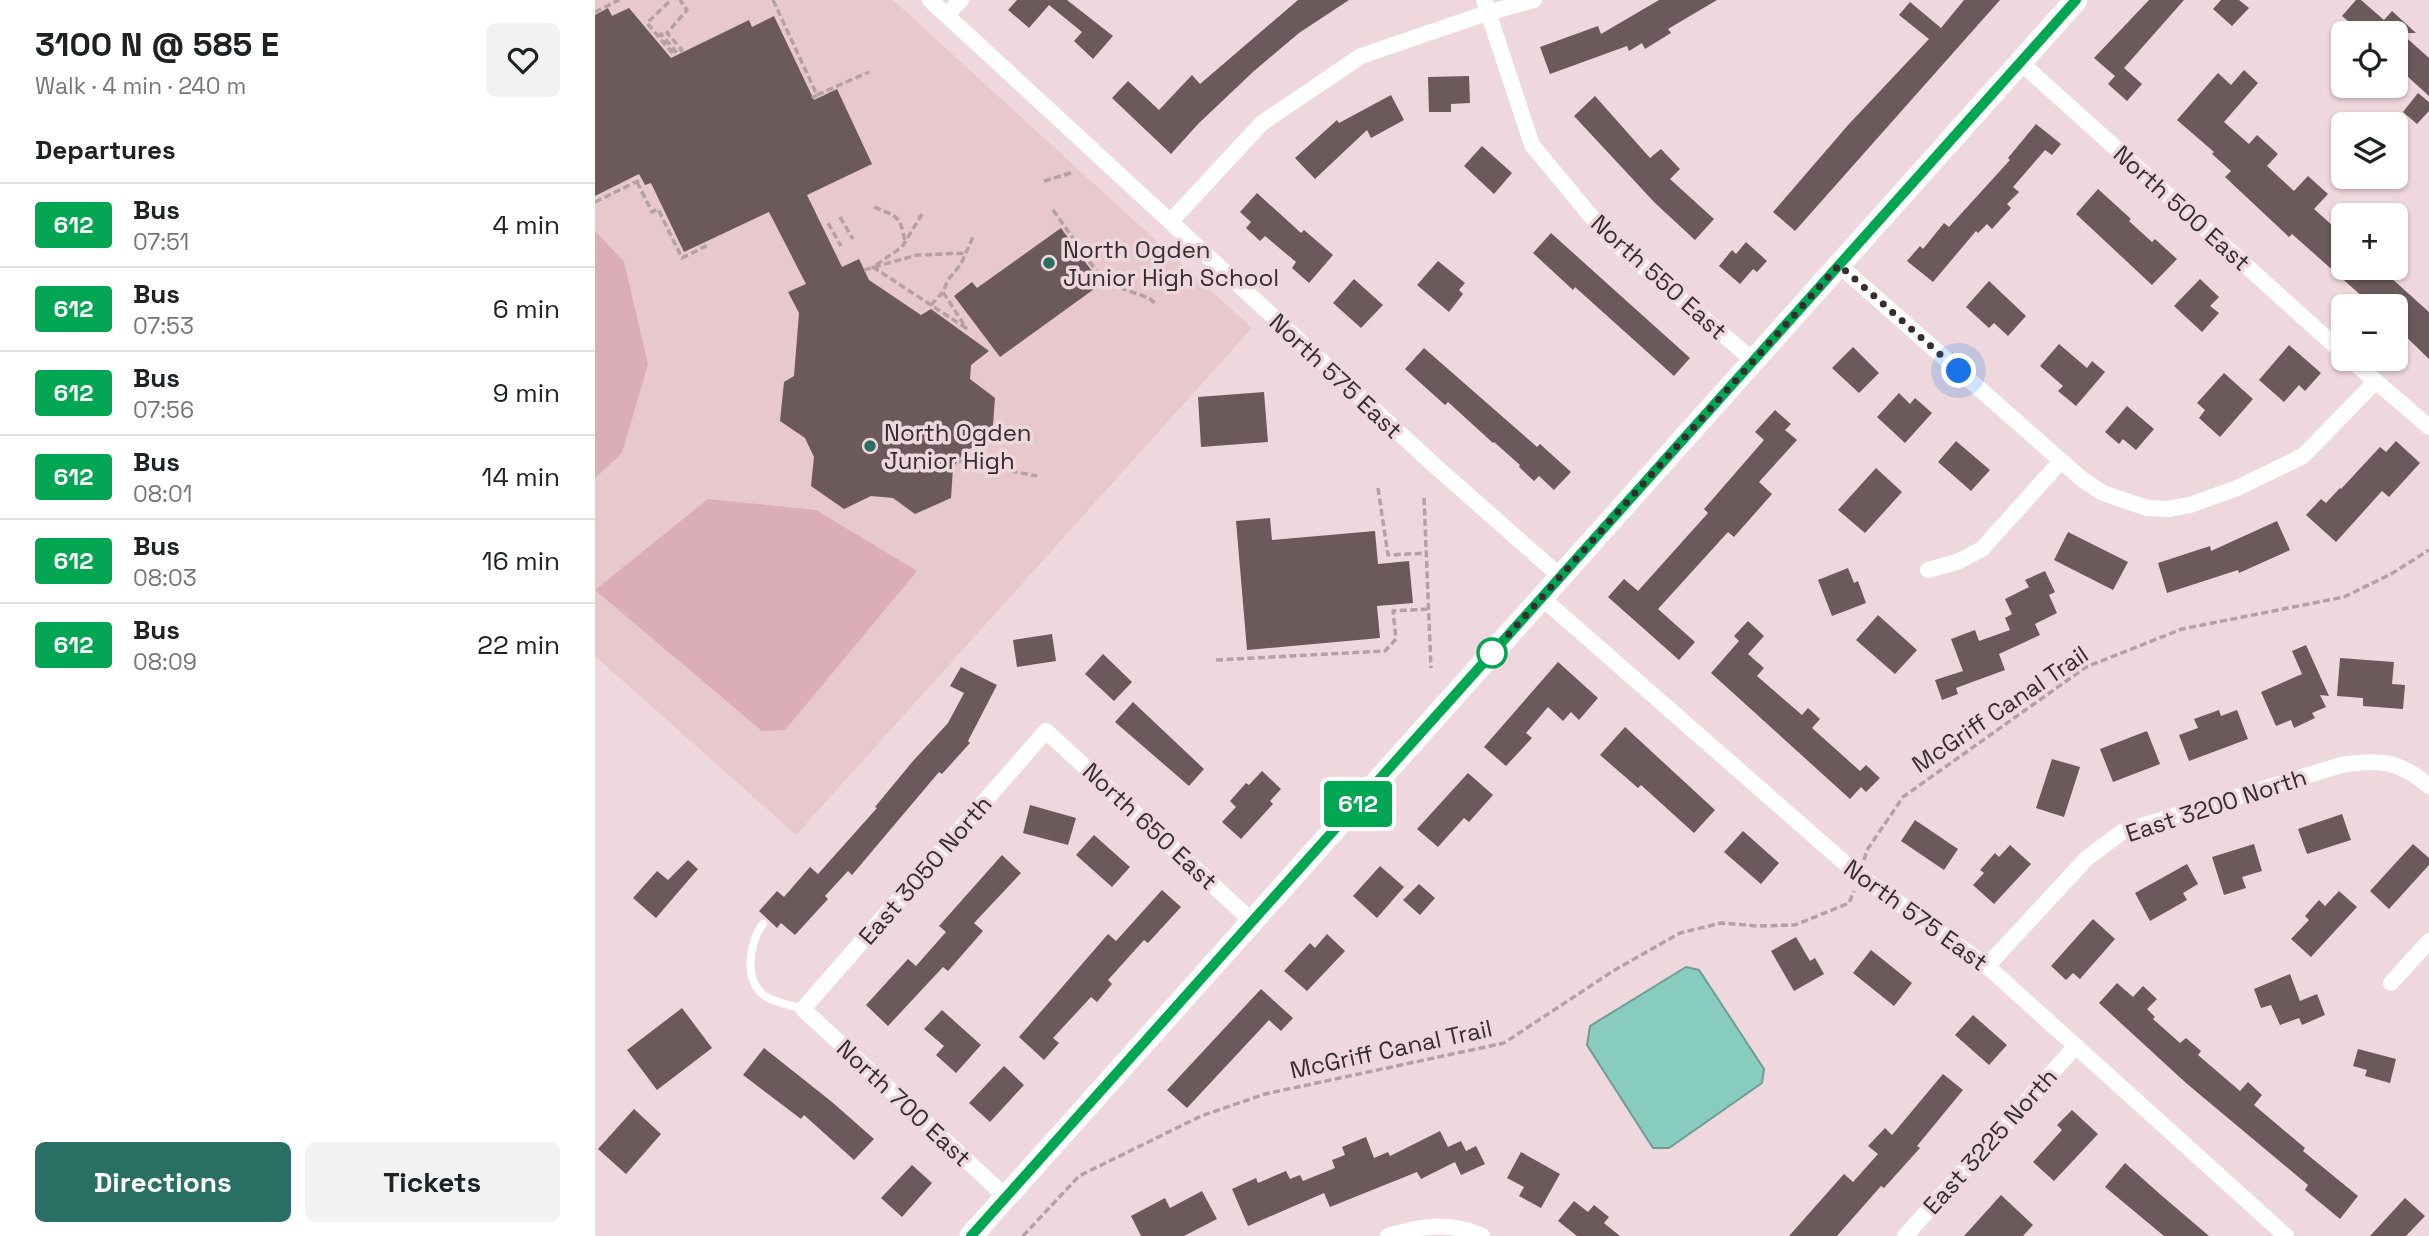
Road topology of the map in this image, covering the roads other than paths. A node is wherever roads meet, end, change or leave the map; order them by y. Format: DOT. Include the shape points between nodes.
graph roads {
  1 [pos="930,0"];
  2 [pos="961,0"];
  3 [pos="1534,0"];
  4 [pos="2076,0"];
  5 [pos="1486,6"];
  6 [pos="946,15"];
  7 [pos="2020,62"];
  8 [pos="1171,221"];
  9 [pos="1839,265"];
  10 [pos="2331,342"];
  11 [pos="1754,361"];
  12 [pos="2363,371"];
  13 [pos="2375,382"];
  14 [pos="2429,428"];
  15 [pos="2061,461"];
  16 [pos="1929,570"];
  17 [pos="1561,577"];
  18 [pos="1542,598"];
  19 [pos="1046,731"];
  20 [pos="2429,786"];
  21 [pos="1253,922"];
  22 [pos="763,924"];
  23 [pos="2429,941"];
  24 [pos="1987,966"];
  25 [pos="2391,983"];
  26 [pos="803,1009"];
  27 [pos="2076,1046"];
  28 [pos="1006,1197"];
  29 [pos="971,1236"];
  30 [pos="1388,1236"];
  31 [pos="1482,1236"];
  32 [pos="1905,1236"];
  33 [pos="2286,1236"];
  1 -- 6 [label="street, North 575 East"];
  2 -- 6 [label="street"];
  3 -- 5 [label="street"];
  4 -- 7 [label="main road"];
  5 -- 8 [label="street" via="1361,56 1262,123"];
  5 -- 11 [label="street, North 550 East" via="1532,145 1608,237"];
  6 -- 8 [label="street, North 575 East"];
  7 -- 9 [label="main road"];
  7 -- 10 [label="street, North 500 East"];
  8 -- 17 [label="street, North 575 East"];
  9 -- 11 [label="main road"];
  9 -- 15 [label="street"];
  11 -- 17 [label="main road"];
  12 -- 13 [label="street"];
  13 -- 14 [label="street"];
  13 -- 15 [label="street" via="2303,456 2190,505 2147,508 2103,493"];
  15 -- 16 [label="street" via="1982,550"];
  17 -- 18 [label="main road"];
  18 -- 21 [label="main road"];
  18 -- 24 [label="street, North 575 East" via="1856,872"];
  19 -- 21 [label="street, North 650 East"];
  19 -- 26 [label="street, East 3050 North"];
  20 -- 24 [label="street, East 3200 North" via="2406,769 2388,763 2341,765 2122,832 2087,858"];
  21 -- 28 [label="main road"];
  22 -- 26 [label="lane" via="751,955 754,982 764,996"];
  23 -- 25 [label="street"];
  24 -- 27 [label="street, North 575 East"];
  26 -- 28 [label="street, North 700 East"];
  27 -- 32 [label="street, East 3225 North"];
  27 -- 33 [label="street, North 575 East"];
  28 -- 29 [label="main road"];
  30 -- 31 [label="street" via="1436,1226"];
}
